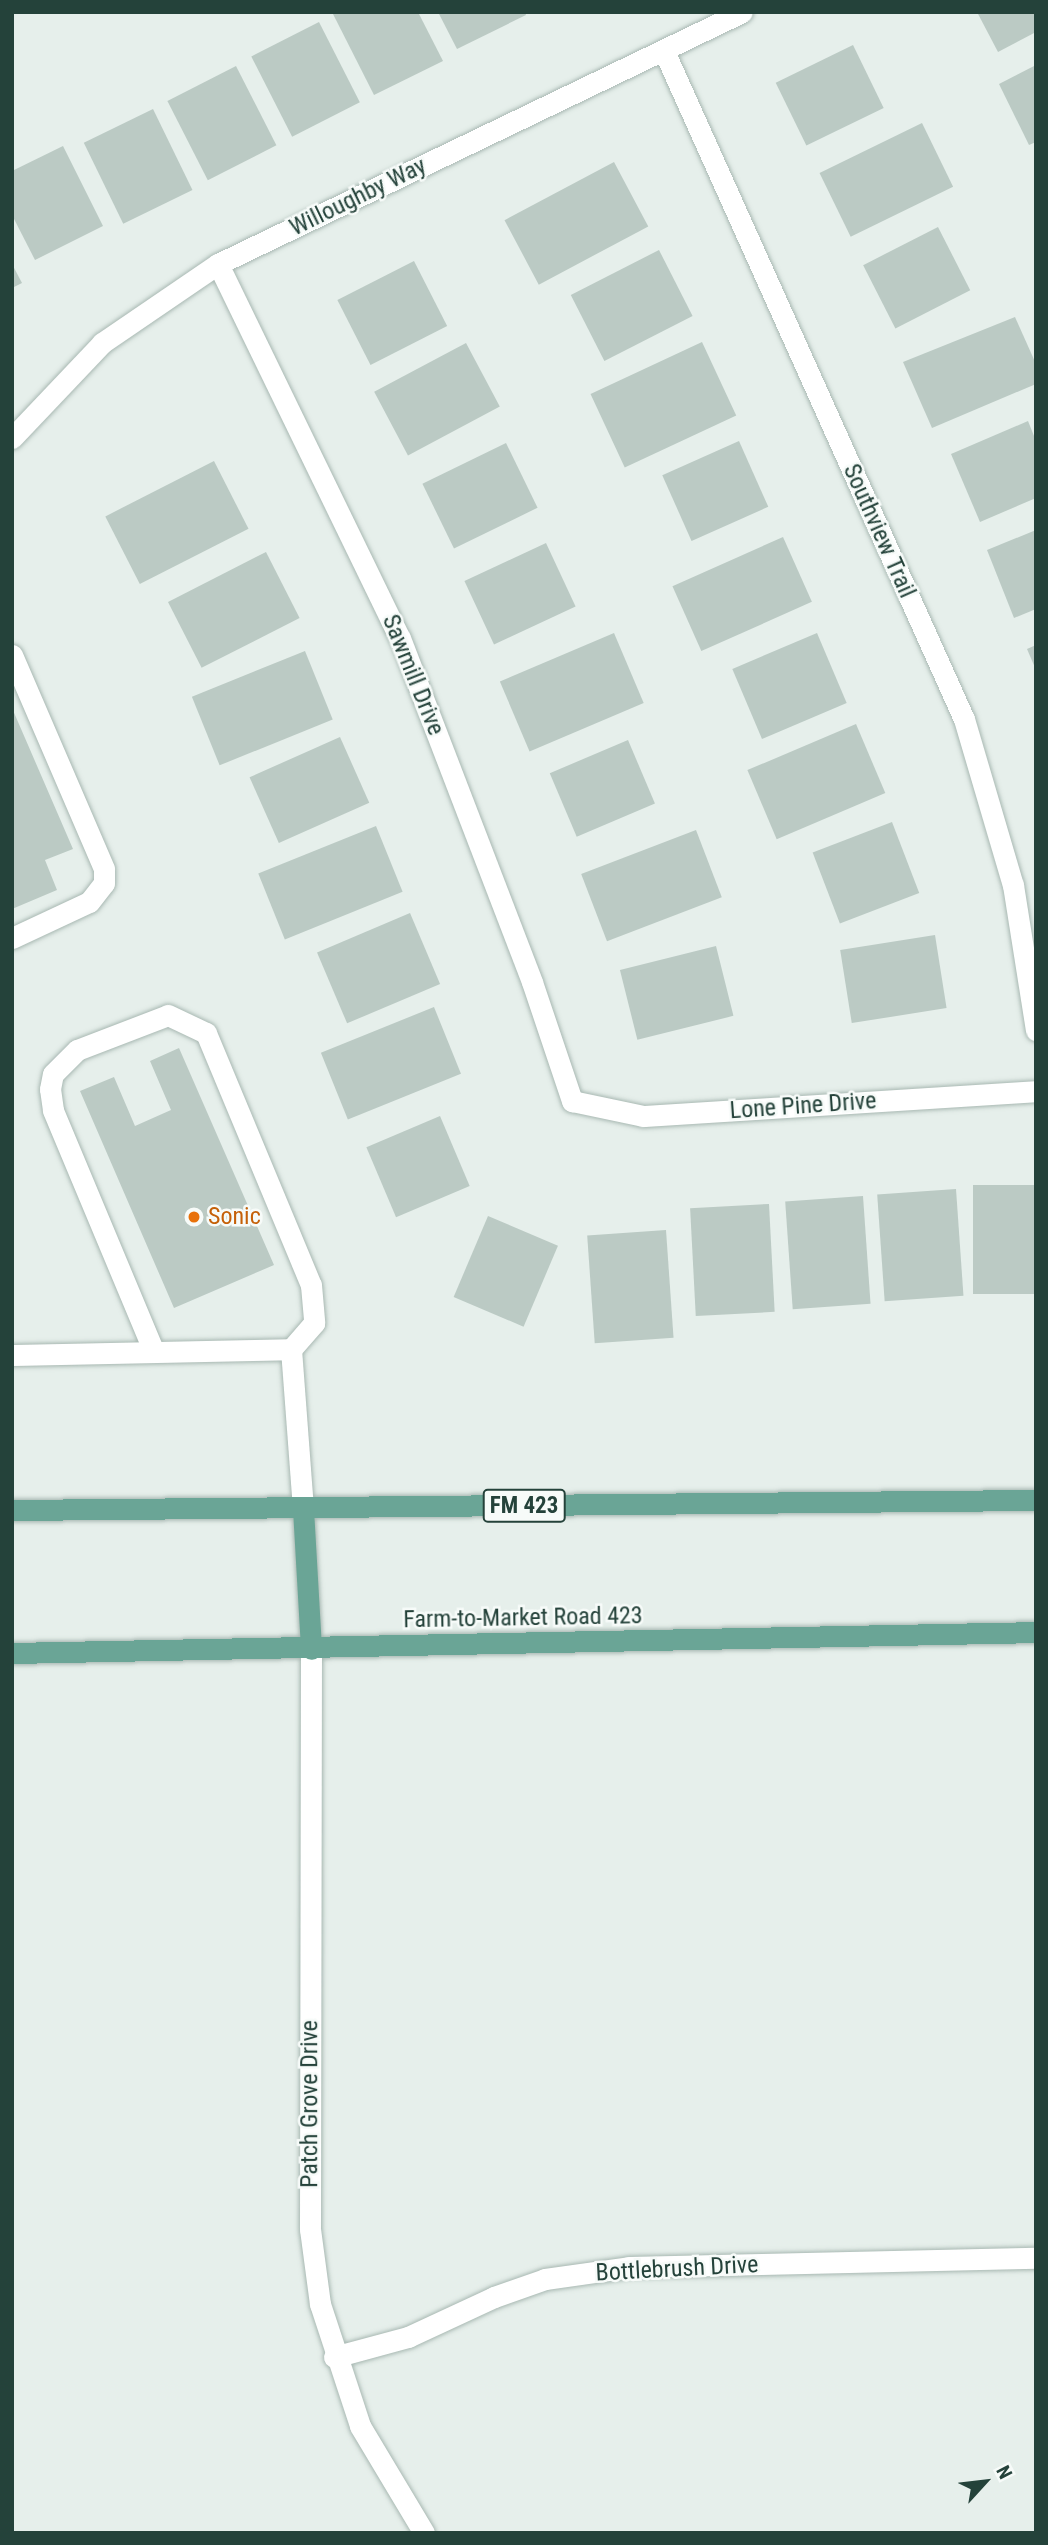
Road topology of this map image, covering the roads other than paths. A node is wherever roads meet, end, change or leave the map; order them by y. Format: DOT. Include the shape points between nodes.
graph roads {
  1 [pos="741,12"];
  2 [pos="664,51"];
  3 [pos="218,264"];
  4 [pos="12,438"];
  5 [pos="12,655"];
  6 [pos="12,938"];
  7 [pos="1036,1030"];
  8 [pos="1036,1090"];
  9 [pos="572,1101"];
  10 [pos="291,1349"];
  11 [pos="154,1352"];
  12 [pos="12,1355"];
  13 [pos="1036,1500"];
  14 [pos="303,1509"];
  15 [pos="12,1510"];
  16 [pos="1036,1632"];
  17 [pos="311,1649"];
  18 [pos="12,1653"];
  19 [pos="1036,2258"];
  20 [pos="334,2357"];
  21 [pos="424,2533"];
  1 -- 2 [label="street, Willoughby Way"];
  2 -- 3 [label="street, Willoughby Way"];
  2 -- 7 [label="street, Southview Trail" via="964,719 1013,885"];
  3 -- 4 [label="street, Willoughby Way" via="102,343"];
  3 -- 9 [label="street, Sawmill Drive" via="400,638 532,982"];
  5 -- 6 [label="street" via="104,876 98,894 89,902"];
  8 -- 9 [label="street, Lone Pine Drive" via="643,1116"];
  10 -- 11 [label="street"];
  10 -- 11 [label="street" via="314,1323 311,1285 206,1033 168,1015 77,1050 53,1074 50,1089 53,1110"];
  10 -- 14 [label="street"];
  11 -- 12 [label="street"];
  13 -- 14 [label="main road, FM 423"];
  14 -- 15 [label="main road, FM 423"];
  14 -- 17 [label="main road"];
  16 -- 17 [label="main road, Farm-to-Market Road 423"];
  17 -- 18 [label="main road, Farm-to-Market Road 423"];
  17 -- 20 [label="street, Patch Grove Drive" via="310,2229 320,2304"];
  19 -- 20 [label="street, Bottlebrush Drive" via="617,2269 545,2279 408,2337"];
  20 -- 21 [label="street, Patch Grove Drive" via="360,2426"];
}
